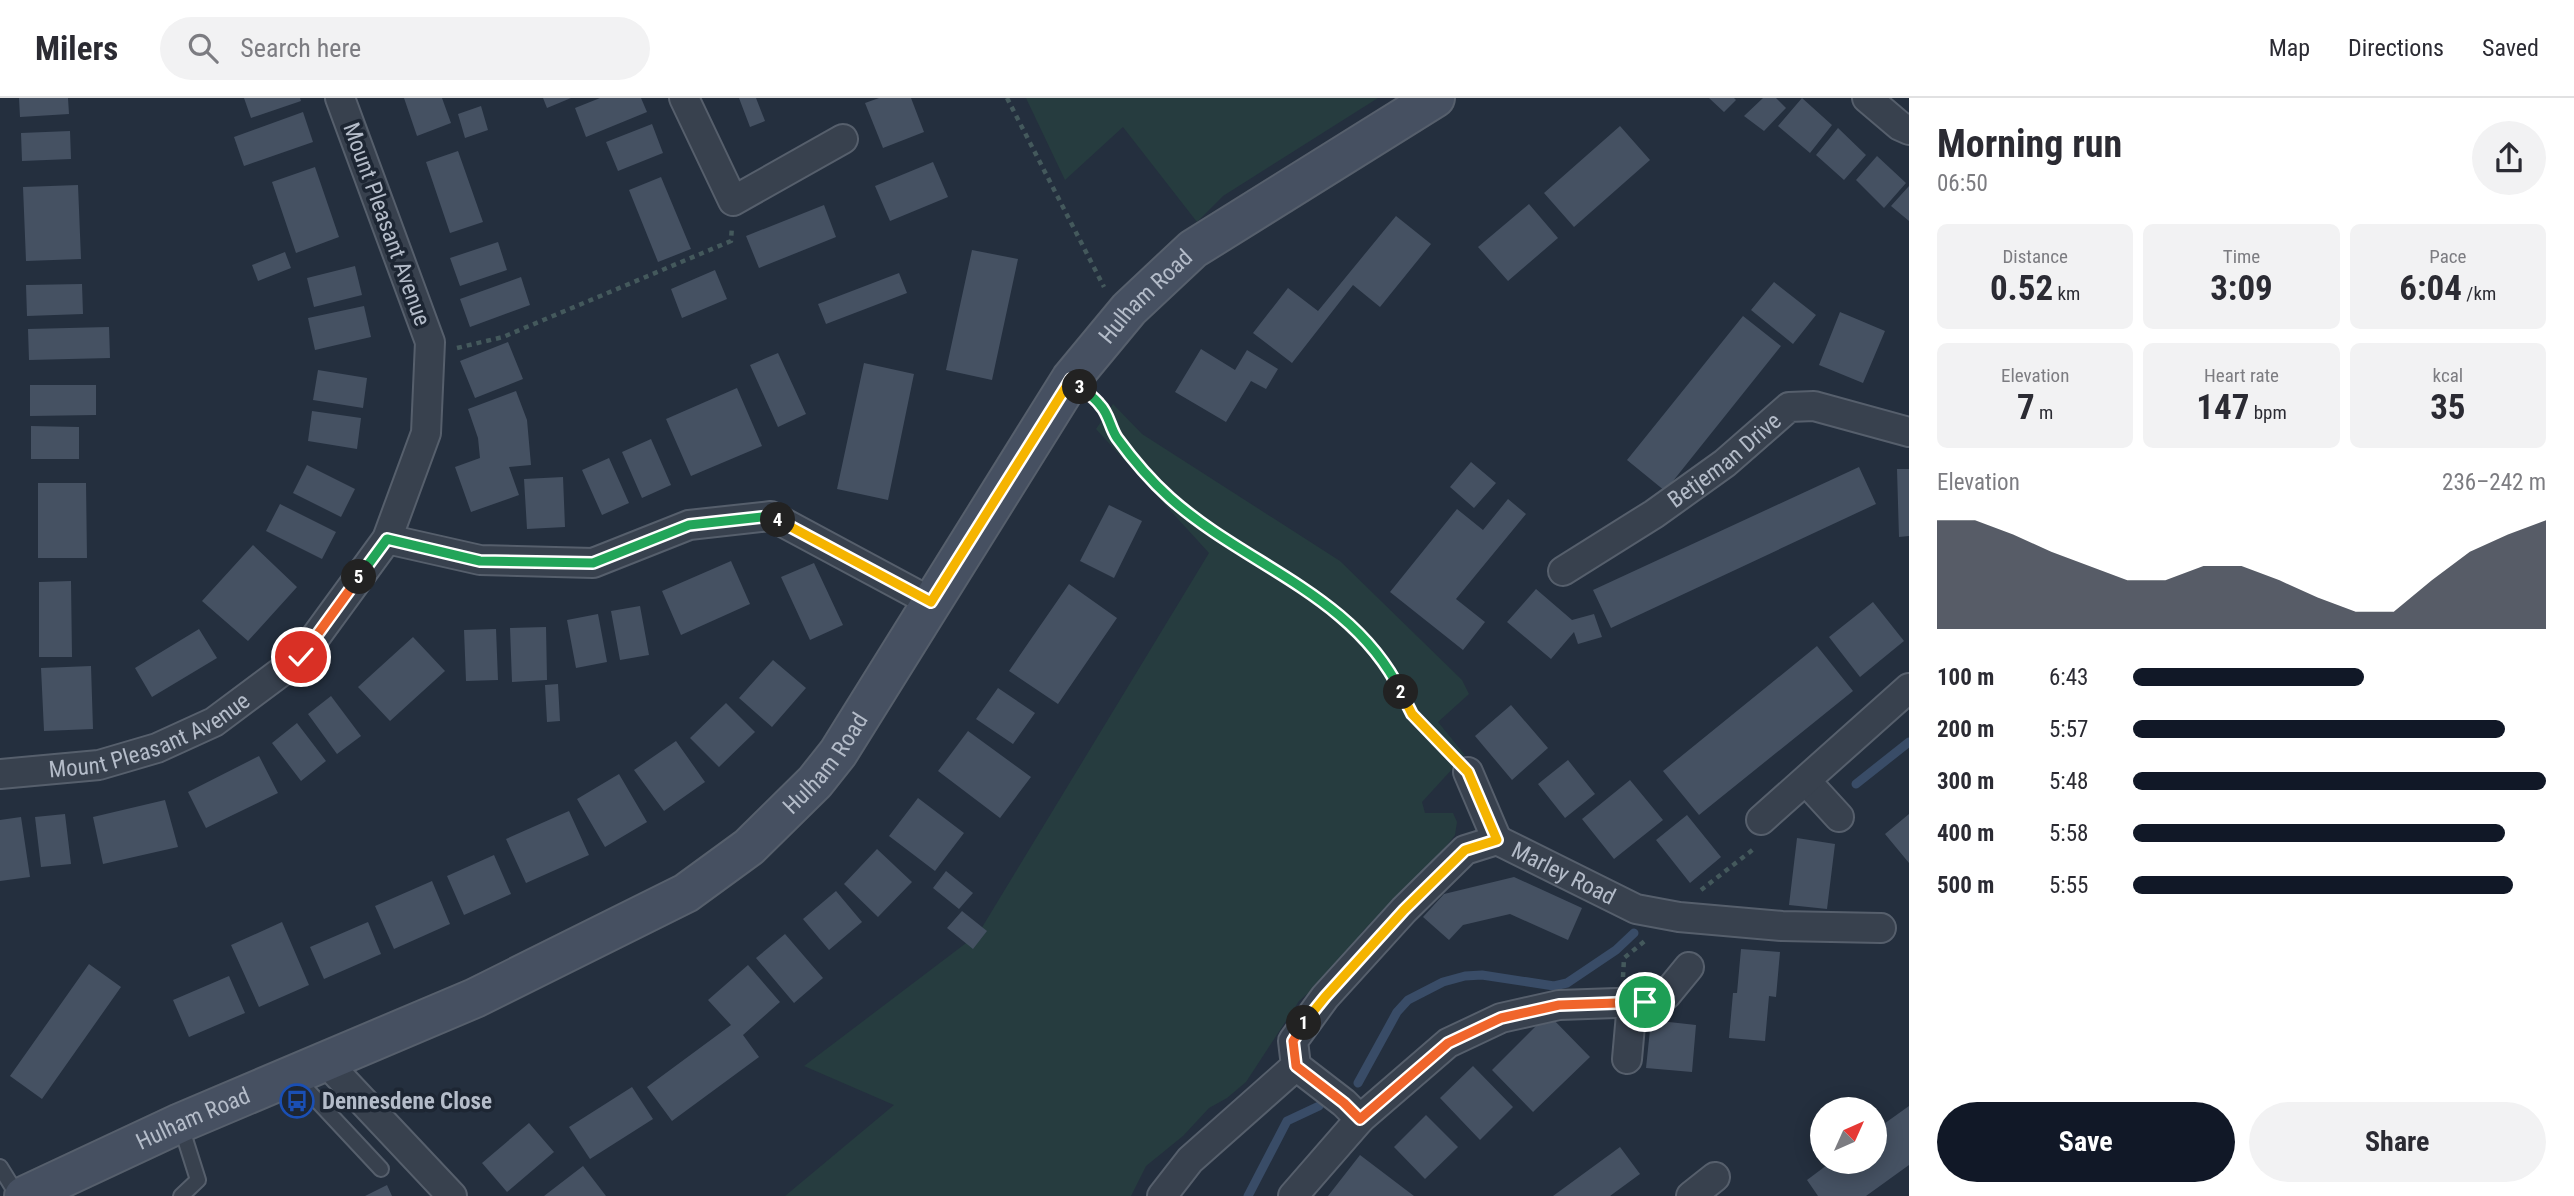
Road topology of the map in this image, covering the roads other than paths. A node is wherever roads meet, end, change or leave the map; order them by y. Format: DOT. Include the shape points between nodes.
graph roads {
  1 [pos="340,98"];
  2 [pos="684,98"];
  3 [pos="1435,98"];
  4 [pos="1867,98"];
  5 [pos="1909,130"];
  6 [pos="843,139"];
  7 [pos="1909,432"];
  8 [pos="387,539"];
  9 [pos="1563,570"];
  10 [pos="931,602"];
  11 [pos="1909,688"];
  12 [pos="1468,772"];
  13 [pos="0,774"];
  14 [pos="1807,781"];
  15 [pos="1839,817"];
  16 [pos="1761,820"];
  17 [pos="1497,840"];
  18 [pos="1881,928"];
  19 [pos="1689,967"];
  20 [pos="1632,1003"];
  21 [pos="1627,1059"];
  22 [pos="1296,1066"];
  23 [pos="309,1068"];
  24 [pos="1360,1119"];
  25 [pos="180,1123"];
  26 [pos="0,1167"];
  27 [pos="381,1169"];
  28 [pos="1715,1177"];
  29 [pos="18,1196"];
  30 [pos="24,1196"];
  31 [pos="181,1196"];
  32 [pos="453,1196"];
  33 [pos="1162,1196"];
  34 [pos="1293,1196"];
  35 [pos="1691,1196"];
  1 -- 8 [label="street, Mount Pleasant Avenue" via="430,342 426,433"];
  2 -- 6 [label="street" via="733,201"];
  3 -- 10 [label="street, Hulham Road" via="1193,249 1129,309 1071,379"];
  4 -- 5 [label="street"];
  7 -- 9 [label="street, Betjeman Drive" via="1814,406 1789,407 1725,463 1654,514 1618,519"];
  8 -- 10 [label="street" via="480,561 593,563 689,525 771,516"];
  8 -- 13 [label="street, Mount Pleasant Avenue" via="301,657 214,722 157,748 99,765"];
  10 -- 23 [label="street, Hulham Road" via="838,754 749,847 686,893 475,998"];
  11 -- 14 [label="street"];
  12 -- 17 [label="street"];
  14 -- 15 [label="street"];
  14 -- 16 [label="street"];
  17 -- 18 [label="street, Marley Road" via="1636,909 1679,918 1782,926"];
  17 -- 22 [label="street, Marley Road" via="1465,850 1325,997 1293,1041"];
  19 -- 20 [label="street" via="1666,995"];
  20 -- 21 [label="street"];
  20 -- 24 [label="street" via="1559,1005 1501,1018 1448,1043"];
  22 -- 24 [label="street"];
  22 -- 33 [label="street" via="1190,1160"];
  23 -- 25 [label="street, Hulham Road"];
  23 -- 27 [label="lane"];
  23 -- 32 [label="street"];
  24 -- 34 [label="street"];
  25 -- 30 [label="street, Hulham Road"];
  25 -- 31 [label="lane" via="198,1180"];
  26 -- 29 [label="lane"];
  28 -- 35 [label="street"];
}
